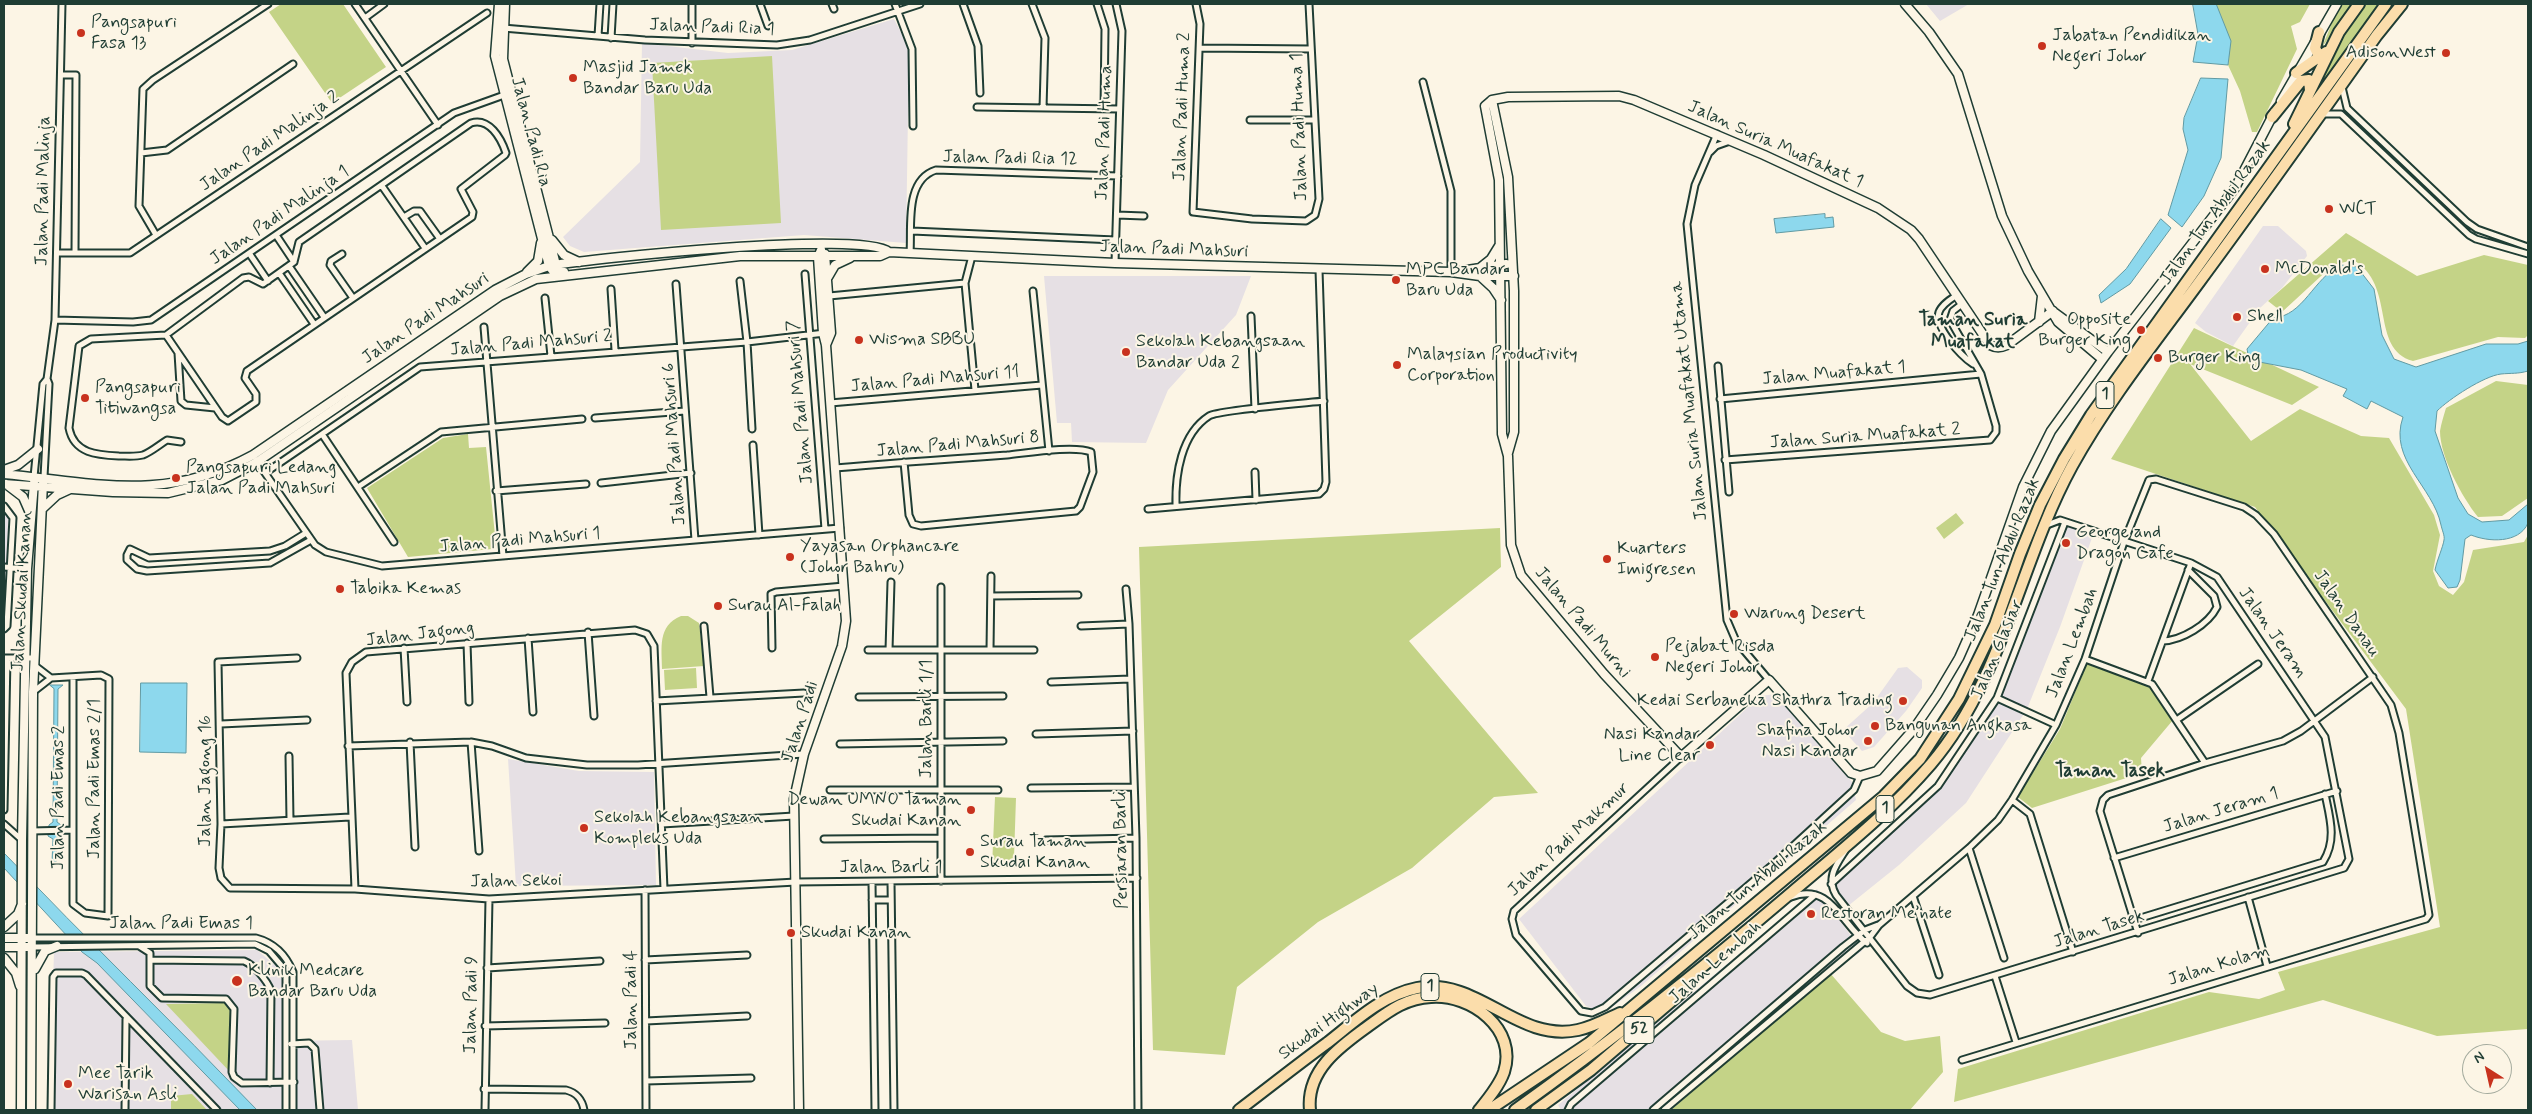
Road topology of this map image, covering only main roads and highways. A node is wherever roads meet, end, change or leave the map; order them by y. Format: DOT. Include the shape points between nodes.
graph roads {
  1 [pos="2359,4"];
  2 [pos="2386,4"];
  3 [pos="2402,4"];
  4 [pos="2319,32"];
  5 [pos="2331,47"];
  6 [pos="2323,55"];
  7 [pos="2296,73"];
  8 [pos="2310,90"];
  9 [pos="2272,117"];
  10 [pos="2280,151"];
  11 [pos="1718,954"];
  12 [pos="1642,999"];
  13 [pos="1553,1098"];
  14 [pos="1239,1110"];
  15 [pos="1310,1110"];
  16 [pos="1479,1110"];
  17 [pos="1489,1110"];
  18 [pos="1515,1110"];
  19 [pos="1536,1110"];
  20 [pos="1542,1110"];
  1 -- 5 [label="highway"];
  2 -- 10 [label="highway, Jalan Tun Abdul Razak / 1"];
  3 -- 11 [label="highway, Jalan Tun Abdul Razak / 1" via="2103,416 2054,504 2002,639 1956,730 1931,764 1851,842"];
  4 -- 6 [label="highway" via="2315,48 2318,54"];
  5 -- 6 [label="highway"];
  5 -- 8 [label="highway"];
  6 -- 7 [label="highway"];
  8 -- 9 [label="highway" via="2309,80 2301,81"];
  8 -- 10 [label="highway"];
  10 -- 12 [label="highway, Jalan Tun Abdul Razak / 1" via="2091,415 2064,458 2030,528 1986,648 1950,717 1920,759 1874,805"];
  11 -- 13 [label="highway, 52" via="1694,982 1641,1029"];
  11 -- 18 [label="highway, Jalan Tun Abdul Razak / 1" via="1600,1049"];
  12 -- 14 [label="highway, Skudai Highway / 1" via="1588,1027 1558,1031 1542,1030 1523,1023 1462,991 1435,987 1410,990 1376,1006"];
  12 -- 17 [label="highway, 52" via="1590,1043"];
  13 -- 19 [label="highway, 52"];
  13 -- 20 [label="highway"];
  15 -- 16 [label="highway" via="1318,1073 1338,1048 1406,1001 1433,996 1456,1000 1477,1009 1493,1020 1501,1035 1504,1071"];
}
